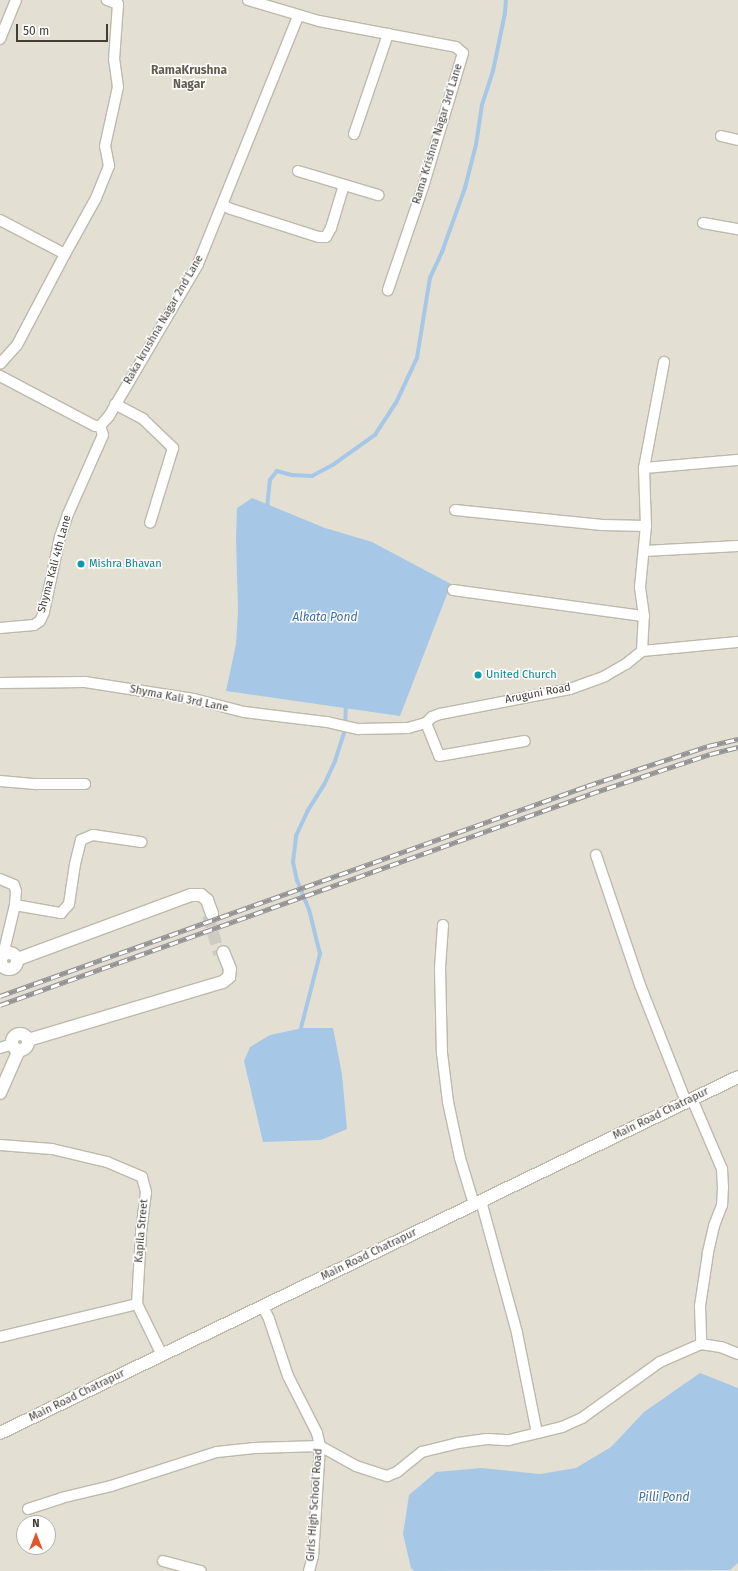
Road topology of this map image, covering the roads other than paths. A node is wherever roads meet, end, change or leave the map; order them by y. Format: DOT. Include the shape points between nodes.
graph roads {
  1 [pos="16,0"];
  2 [pos="106,0"];
  3 [pos="248,0"];
  4 [pos="119,2"];
  5 [pos="298,16"];
  6 [pos="388,34"];
  7 [pos="0,39"];
  8 [pos="354,134"];
  9 [pos="721,136"];
  10 [pos="738,140"];
  11 [pos="298,171"];
  12 [pos="344,185"];
  13 [pos="378,195"];
  14 [pos="223,205"];
  15 [pos="0,220"];
  16 [pos="703,223"];
  17 [pos="738,229"];
  18 [pos="65,254"];
  19 [pos="388,290"];
  20 [pos="664,362"];
  21 [pos="0,364"];
  22 [pos="0,376"];
  23 [pos="115,404"];
  24 [pos="100,426"];
  25 [pos="738,460"];
  26 [pos="644,468"];
  27 [pos="455,510"];
  28 [pos="150,523"];
  29 [pos="646,526"];
  30 [pos="738,546"];
  31 [pos="644,551"];
  32 [pos="453,590"];
  33 [pos="644,616"];
  34 [pos="0,628"];
  35 [pos="738,642"];
  36 [pos="642,651"];
  37 [pos="0,683"];
  38 [pos="426,723"];
  39 [pos="358,729"];
  40 [pos="526,741"];
  41 [pos="0,781"];
  42 [pos="85,784"];
  43 [pos="141,842"];
  44 [pos="596,855"];
  45 [pos="0,879"];
  46 [pos="15,905"];
  47 [pos="210,914"];
  48 [pos="443,925"];
  49 [pos="221,953"];
  50 [pos="2,954"];
  51 [pos="16,1047"];
  52 [pos="0,1048"];
  53 [pos="738,1077"];
  54 [pos="0,1092"];
  55 [pos="689,1101"];
  56 [pos="0,1145"];
  57 [pos="478,1203"];
  58 [pos="137,1304"];
  59 [pos="263,1307"];
  60 [pos="0,1337"];
  61 [pos="700,1344"];
  62 [pos="738,1354"];
  63 [pos="162,1355"];
  64 [pos="0,1433"];
  65 [pos="537,1433"];
  66 [pos="320,1446"];
  67 [pos="28,1509"];
  68 [pos="162,1561"];
  69 [pos="201,1571"];
  70 [pos="309,1571"];
  1 -- 7 [label="street"];
  2 -- 4 [label="street"];
  3 -- 5 [label="street, Rama Krishna Nagar 3rd Lane"];
  4 -- 18 [label="street" via="114,60 118,87 105,146 109,166 96,198"];
  5 -- 6 [label="street, Rama Krishna Nagar 3rd Lane"];
  5 -- 14 [label="street, Raka krushna Nagar 2nd Lane"];
  6 -- 8 [label="street"];
  6 -- 19 [label="street, Rama Krishna Nagar 3rd Lane" via="456,47 463,53 423,187"];
  9 -- 10 [label="street"];
  11 -- 12 [label="street"];
  12 -- 13 [label="street"];
  12 -- 14 [label="street" via="326,237 319,238"];
  14 -- 23 [label="street, Raka krushna Nagar 2nd Lane" via="198,264"];
  15 -- 18 [label="street"];
  16 -- 17 [label="street"];
  18 -- 21 [label="street" via="17,345"];
  20 -- 26 [label="street"];
  22 -- 24 [label="street" via="95,426"];
  23 -- 24 [label="street, Raka krushna Nagar 2nd Lane"];
  23 -- 28 [label="street" via="143,419 173,448"];
  24 -- 34 [label="street, Shyma Kali 4th Lane" via="103,435 60,537 40,621 34,625"];
  25 -- 26 [label="street"];
  26 -- 29 [label="street"];
  27 -- 29 [label="street" via="602,525"];
  29 -- 31 [label="street"];
  30 -- 31 [label="street"];
  31 -- 33 [label="street" via="640,586"];
  32 -- 33 [label="street"];
  33 -- 36 [label="street"];
  35 -- 36 [label="street"];
  36 -- 38 [label="street, Aruguni Road" via="605,676 570,689 440,714"];
  37 -- 39 [label="street, Shyma Kali 3rd Lane" via="84,682 194,699 244,712 327,722"];
  38 -- 39 [label="street, Aruguni Road" via="408,728"];
  38 -- 40 [label="street" via="439,756"];
  41 -- 42 [label="street"];
  43 -- 46 [label="street" via="93,835 81,840 69,904 61,912"];
  44 -- 55 [label="street" via="640,985"];
  45 -- 46 [label="street" via="14,885"];
  46 -- 50 [label="street"];
  47 -- 50 [label="street" via="207,900 201,895 191,895 17,962 10,968 5,968 1,961"];
  48 -- 57 [label="street" via="440,968 442,1053 448,1102 458,1151"];
  49 -- 51 [label="street" via="224,968 221,977 34,1031 27,1037 26,1047"];
  51 -- 52 [label="street"];
  51 -- 54 [label="street"];
  53 -- 55 [label="street, Main Road Chatrapur"];
  55 -- 57 [label="street, Main Road Chatrapur"];
  55 -- 61 [label="street" via="722,1169 723,1187 722,1205 708,1253 700,1306"];
  56 -- 58 [label="street, Kapila Street" via="52,1149 107,1162 142,1177 146,1192"];
  57 -- 59 [label="street, Main Road Chatrapur"];
  57 -- 65 [label="street" via="517,1333"];
  58 -- 60 [label="street"];
  58 -- 63 [label="street, Kapila Street"];
  59 -- 63 [label="street, Main Road Chatrapur"];
  59 -- 66 [label="street, Girls High School Road" via="288,1376 317,1432"];
  61 -- 62 [label="street" via="721,1347"];
  61 -- 65 [label="street" via="660,1362 582,1418 562,1427"];
  63 -- 64 [label="street, Main Road Chatrapur"];
  65 -- 66 [label="street" via="509,1440 487,1439 458,1443 422,1452 397,1472 387,1476 356,1466"];
  66 -- 67 [label="street" via="218,1452"];
  66 -- 70 [label="street, Girls High School Road" via="314,1541"];
  68 -- 69 [label="street"];
}
